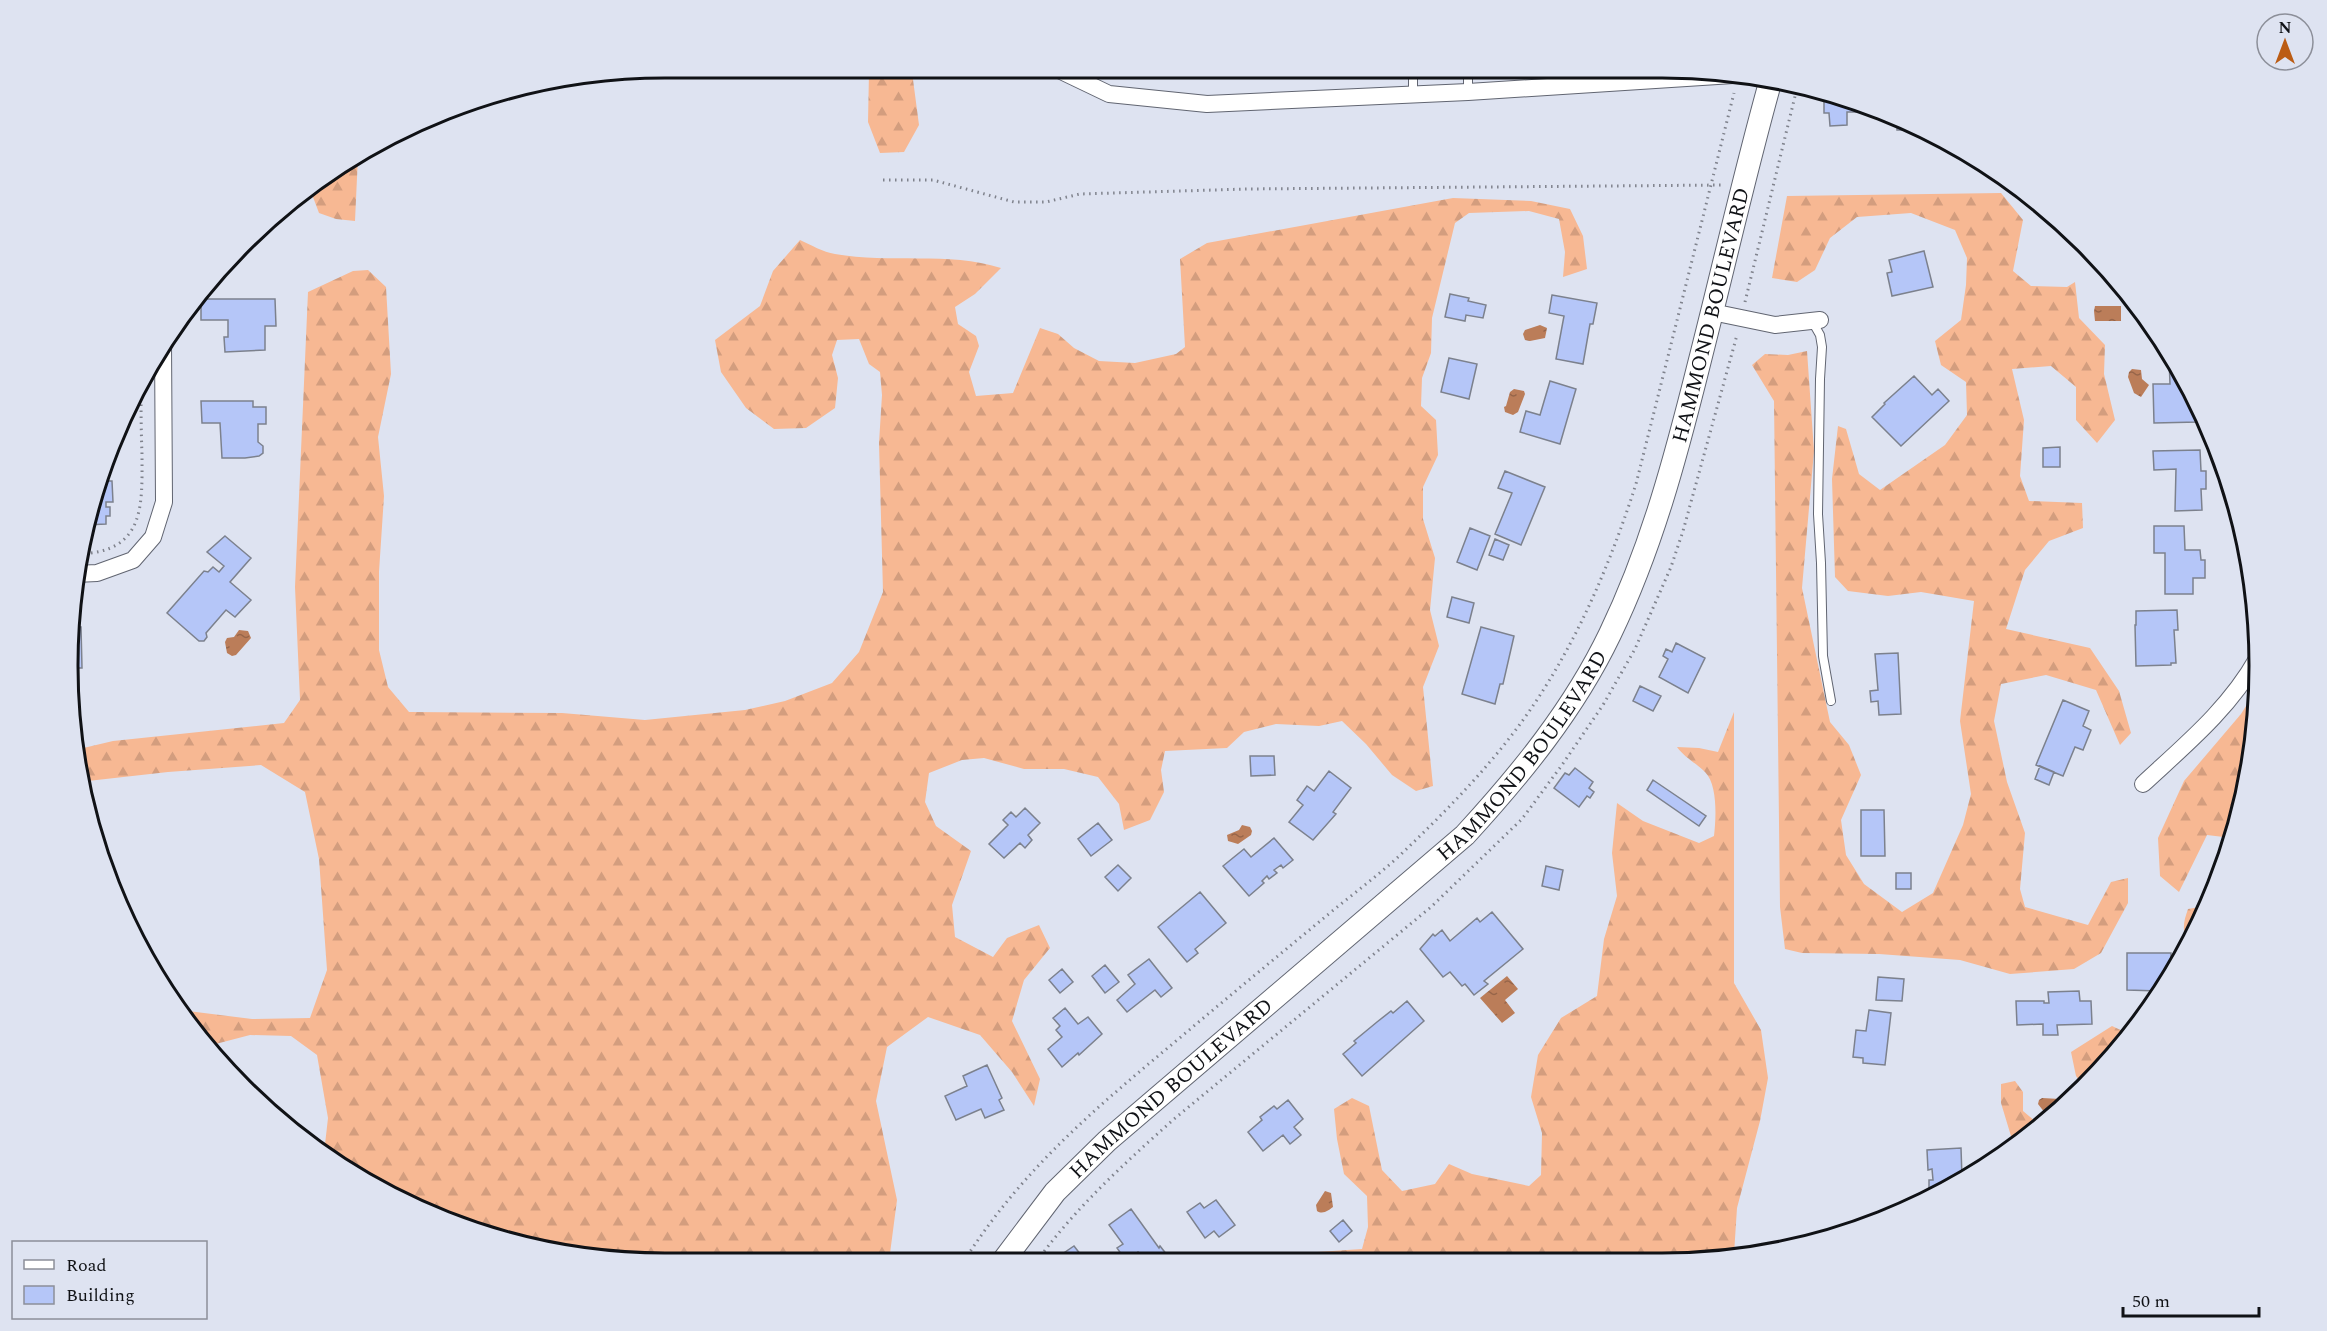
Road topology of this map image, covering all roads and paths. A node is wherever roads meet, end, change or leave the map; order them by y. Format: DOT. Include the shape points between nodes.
graph roads {
  1 [pos="1076,78"];
  2 [pos="1413,78"];
  3 [pos="1468,78"];
  4 [pos="1723,81"];
  5 [pos="1734,83"];
  6 [pos="1768,88"];
  7 [pos="1468,92"];
  8 [pos="1796,94"];
  9 [pos="1413,95"];
  10 [pos="883,180"];
  11 [pos="1712,185"];
  12 [pos="1743,186"];
  13 [pos="1712,312"];
  14 [pos="1741,318"];
  15 [pos="1816,321"];
  16 [pos="163,362"];
  17 [pos="141,402"];
  18 [pos="89,553"];
  19 [pos="85,574"];
  20 [pos="2249,673"];
  21 [pos="1832,701"];
  22 [pos="2143,784"];
  23 [pos="969,1253"];
  24 [pos="1009,1253"];
  25 [pos="1043,1253"];
  1 -- 9 [label="street" via="1109,94 1207,104"];
  2 -- 9 [label="lane"];
  3 -- 7 [label="lane"];
  4 -- 7 [label="street"];
  5 -- 11 [label="path"];
  6 -- 12 [label="street, HAMMOND BOULEVARD"];
  7 -- 9 [label="street"];
  8 -- 14 [label="path"];
  10 -- 11 [label="path" via="933,180 1014,202 1046,202 1080,194 1247,189"];
  11 -- 12 [label="path"];
  11 -- 23 [label="path" via="1636,484 1618,540 1573,639 1541,692 1469,787 1394,861 1077,1124 1014,1191"];
  12 -- 13 [label="street, HAMMOND BOULEVARD"];
  13 -- 14 [label="street"];
  13 -- 24 [label="street, HAMMOND BOULEVARD" via="1680,442 1635,577 1589,672 1544,741 1466,835 1107,1141 1055,1192"];
  14 -- 15 [label="street" via="1775,325"];
  14 -- 25 [label="path" via="1671,567 1635,649 1556,774 1522,819 1472,869 1142,1148 1072,1216"];
  15 -- 21 [label="lane" via="1822,347 1818,514 1822,656"];
  16 -- 19 [label="street" via="164,502 153,537 133,560"];
  17 -- 18 [label="path" via="141,511 129,535 115,546"];
  20 -- 22 [label="street" via="2215,717"];
}
